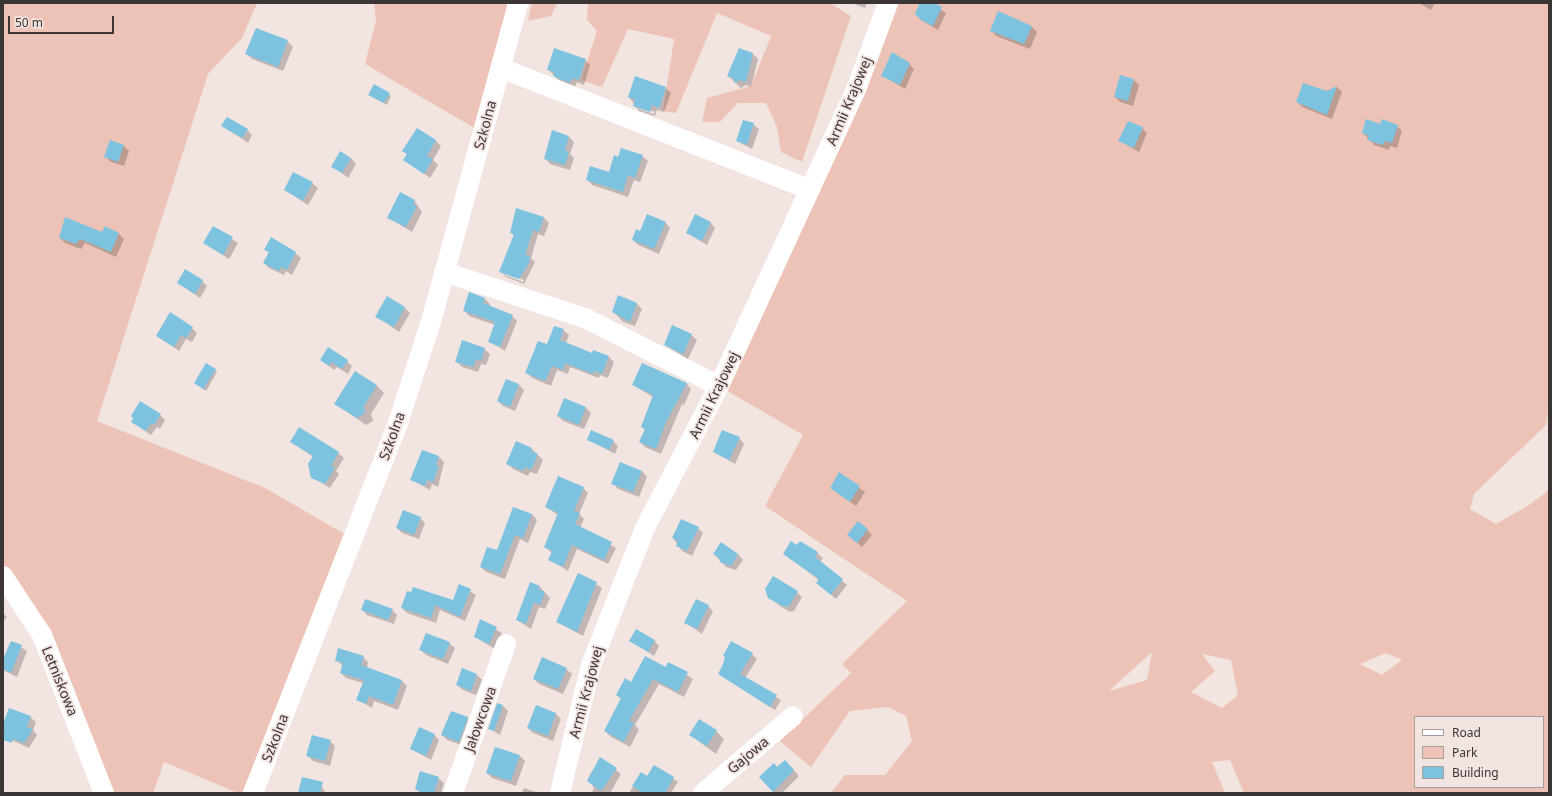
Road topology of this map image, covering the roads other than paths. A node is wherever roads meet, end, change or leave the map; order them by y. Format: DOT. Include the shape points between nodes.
graph roads {
  1 [pos="518,3"];
  2 [pos="888,3"];
  3 [pos="501,68"];
  4 [pos="810,190"];
  5 [pos="444,272"];
  6 [pos="719,386"];
  7 [pos="3,576"];
  8 [pos="506,644"];
  9 [pos="793,716"];
  10 [pos="104,793"];
  11 [pos="253,793"];
  12 [pos="453,793"];
  13 [pos="560,793"];
  14 [pos="703,793"];
  1 -- 3 [label="street, Szkolna"];
  2 -- 4 [label="street, Armii Krajowej" via="857,87"];
  3 -- 4 [label="street"];
  3 -- 5 [label="street, Szkolna"];
  4 -- 6 [label="street, Armii Krajowej"];
  5 -- 6 [label="street" via="586,318"];
  5 -- 11 [label="street, Szkolna" via="397,426"];
  6 -- 13 [label="street, Armii Krajowej" via="645,528 591,665"];
  7 -- 10 [label="street, Letniskowa" via="42,635"];
  8 -- 12 [label="street, Jałowcowa"];
  9 -- 14 [label="street, Gajowa"];
}
